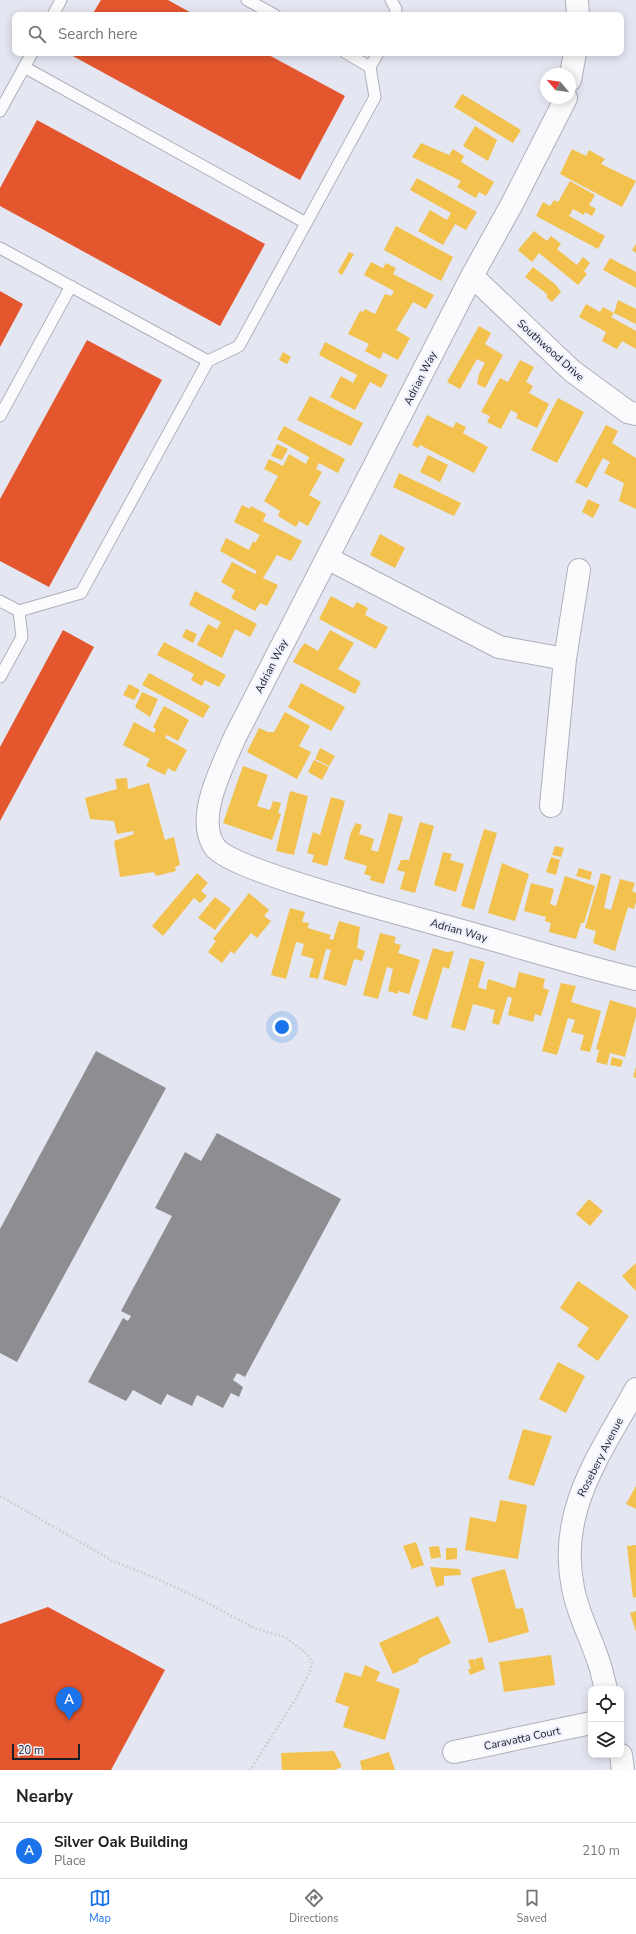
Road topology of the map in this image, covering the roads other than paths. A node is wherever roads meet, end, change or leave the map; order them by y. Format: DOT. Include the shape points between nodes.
graph roads {
  1 [pos="61,0"];
  2 [pos="247,0"];
  3 [pos="391,0"];
  4 [pos="577,0"];
  5 [pos="55,12"];
  6 [pos="269,12"];
  7 [pos="396,12"];
  8 [pos="578,12"];
  9 [pos="30,56"];
  10 [pos="352,56"];
  11 [pos="376,56"];
  12 [pos="574,56"];
  13 [pos="370,66"];
  14 [pos="24,67"];
  15 [pos="572,68"];
  16 [pos="563,104"];
  17 [pos="0,111"];
  18 [pos="306,223"];
  19 [pos="0,248"];
  20 [pos="472,276"];
  21 [pos="71,286"];
  22 [pos="208,361"];
  23 [pos="633,409"];
  24 [pos="0,416"];
  25 [pos="327,558"];
  26 [pos="579,570"];
  27 [pos="0,601"];
  28 [pos="19,611"];
  29 [pos="565,659"];
  30 [pos="0,677"];
  31 [pos="551,806"];
  32 [pos="636,979"];
  33 [pos="636,1389"];
  34 [pos="605,1686"];
  35 [pos="588,1724"];
  36 [pos="454,1752"];
  37 [pos="621,1758"];
  38 [pos="623,1770"];
  1 -- 5 [label="lane"];
  2 -- 6 [label="lane"];
  3 -- 7 [label="lane"];
  4 -- 8 [label="street"];
  9 -- 14 [label="lane"];
  10 -- 13 [label="lane"];
  11 -- 13 [label="lane"];
  12 -- 15 [label="street"];
  13 -- 18 [label="lane" via="374,97"];
  14 -- 17 [label="lane"];
  14 -- 18 [label="lane"];
  16 -- 20 [label="street, Adrian Way"];
  18 -- 22 [label="lane" via="239,346"];
  19 -- 21 [label="lane"];
  20 -- 23 [label="street, Southwood Drive" via="572,371"];
  20 -- 25 [label="street, Adrian Way"];
  21 -- 22 [label="lane"];
  21 -- 24 [label="lane"];
  22 -- 28 [label="lane" via="81,593"];
  25 -- 29 [label="street" via="499,647"];
  25 -- 32 [label="street, Adrian Way" via="235,737 211,796 207,830 214,847 235,860 289,881 577,965"];
  26 -- 29 [label="street"];
  27 -- 28 [label="lane"];
  28 -- 30 [label="lane" via="22,638"];
  29 -- 31 [label="street"];
  33 -- 34 [label="street, Rosebery Avenue" via="584,1483 572,1523 569,1556 572,1587 598,1658"];
  35 -- 36 [label="street, Caravatta Court"];
  37 -- 38 [label="street"];
}
